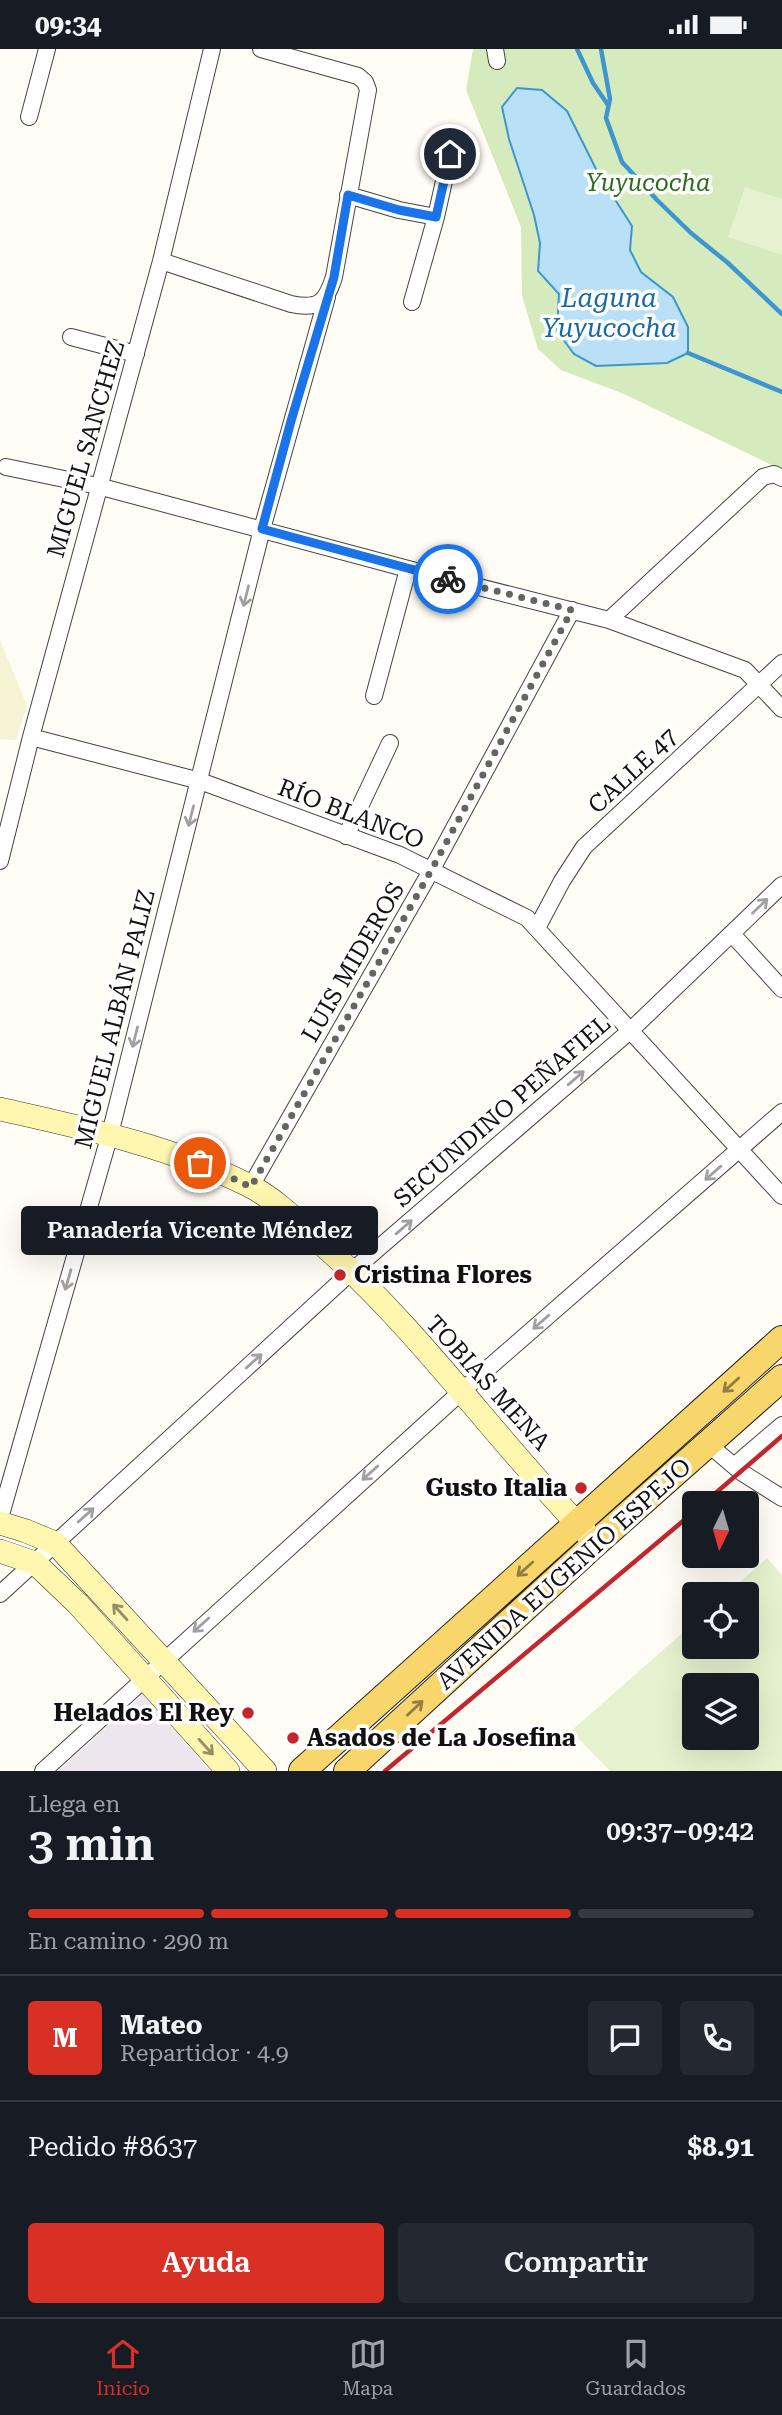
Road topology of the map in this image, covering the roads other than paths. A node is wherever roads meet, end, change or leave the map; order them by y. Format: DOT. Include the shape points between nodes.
graph roads {
  1 [pos="47,49"];
  2 [pos="212,49"];
  3 [pos="261,49"];
  4 [pos="29,117"];
  5 [pos="450,154"];
  6 [pos="348,195"];
  7 [pos="436,217"];
  8 [pos="161,261"];
  9 [pos="327,297"];
  10 [pos="412,302"];
  11 [pos="71,337"];
  12 [pos="136,353"];
  13 [pos="6,467"];
  14 [pos="782,478"];
  15 [pos="98,486"];
  16 [pos="262,529"];
  17 [pos="408,569"];
  18 [pos="572,610"];
  19 [pos="609,620"];
  20 [pos="782,663"];
  21 [pos="758,685"];
  22 [pos="374,696"];
  23 [pos="782,709"];
  24 [pos="30,737"];
  25 [pos="390,743"];
  26 [pos="200,781"];
  27 [pos="346,836"];
  28 [pos="0,861"];
  29 [pos="432,869"];
  30 [pos="782,885"];
  31 [pos="537,928"];
  32 [pos="732,934"];
  33 [pos="782,989"];
  34 [pos="631,1030"];
  35 [pos="0,1108"];
  36 [pos="782,1112"];
  37 [pos="110,1134"];
  38 [pos="741,1149"];
  39 [pos="251,1187"];
  40 [pos="782,1196"];
  41 [pos="352,1271"];
  42 [pos="782,1339"];
  43 [pos="782,1378"];
  44 [pos="462,1391"];
  45 [pos="782,1425"];
  46 [pos="708,1444"];
  47 [pos="734,1466"];
  48 [pos="782,1498"];
  49 [pos="0,1520"];
  50 [pos="576,1523"];
  51 [pos="55,1543"];
  52 [pos="596,1543"];
  53 [pos="0,1551"];
  54 [pos="35,1563"];
  55 [pos="0,1594"];
  56 [pos="163,1660"];
  57 [pos="144,1679"];
  58 [pos="43,1771"];
  59 [pos="228,1771"];
  60 [pos="265,1771"];
  61 [pos="302,1771"];
  62 [pos="347,1771"];
  1 -- 4 [label="street"];
  2 -- 8 [label="street, MIGUEL SANCHEZ"];
  3 -- 6 [label="street, MIGUEL ALBÁN PALIZ" via="347,72 365,82 368,90"];
  5 -- 7 [label="street"];
  6 -- 7 [label="street"];
  6 -- 9 [label="street, MIGUEL ALBÁN PALIZ"];
  7 -- 10 [label="street"];
  8 -- 9 [label="street" via="303,307"];
  8 -- 12 [label="street, MIGUEL SANCHEZ"];
  9 -- 16 [label="street, MIGUEL ALBÁN PALIZ"];
  11 -- 12 [label="street"];
  12 -- 15 [label="street, MIGUEL SANCHEZ"];
  13 -- 15 [label="street"];
  14 -- 19 [label="street" via="774,474 763,477"];
  15 -- 16 [label="street"];
  15 -- 24 [label="street, MIGUEL SANCHEZ"];
  16 -- 17 [label="street"];
  16 -- 26 [label="street, MIGUEL ALBÁN PALIZ, one-way"];
  17 -- 18 [label="street"];
  17 -- 22 [label="street"];
  18 -- 19 [label="street"];
  18 -- 29 [label="street, LUIS MIDEROS"];
  19 -- 21 [label="street" via="745,670"];
  20 -- 21 [label="street, CALLE 47"];
  21 -- 23 [label="street"];
  21 -- 31 [label="street, CALLE 47" via="584,847"];
  24 -- 26 [label="street, RÍO BLANCO"];
  24 -- 28 [label="street, MIGUEL SANCHEZ"];
  25 -- 27 [label="street"];
  26 -- 27 [label="street, RÍO BLANCO"];
  26 -- 37 [label="street, MIGUEL ALBÁN PALIZ, one-way"];
  27 -- 29 [label="street, RÍO BLANCO"];
  29 -- 31 [label="street, RÍO BLANCO" via="527,918"];
  29 -- 39 [label="street, LUIS MIDEROS"];
  32 -- 30 [label="street, SECUNDINO PEÑAFIEL, one-way"];
  31 -- 34 [label="street, RÍO BLANCO"];
  32 -- 33 [label="street"];
  32 -- 34 [label="street, SECUNDINO PEÑAFIEL"];
  34 -- 38 [label="street, RÍO BLANCO"];
  41 -- 34 [label="street, SECUNDINO PEÑAFIEL, one-way"];
  35 -- 37 [label="street, TOBIAS MENA"];
  36 -- 38 [label="street"];
  37 -- 39 [label="street, TOBIAS MENA" via="200,1163"];
  37 -- 49 [label="street, MIGUEL ALBÁN PALIZ, one-way"];
  38 -- 40 [label="street, RÍO BLANCO"];
  38 -- 44 [label="street, one-way"];
  39 -- 41 [label="street, TOBIAS MENA"];
  41 -- 44 [label="street, TOBIAS MENA"];
  51 -- 41 [label="street, SECUNDINO PEÑAFIEL, one-way"];
  42 -- 50 [label="main road, AVENIDA EUGENIO ESPEJO, one-way"];
  43 -- 46 [label="main road, AVENIDA EUGENIO ESPEJO"];
  44 -- 50 [label="street, TOBIAS MENA"];
  44 -- 56 [label="street, one-way"];
  45 -- 47 [label="street"];
  46 -- 47 [label="street"];
  46 -- 52 [label="main road, AVENIDA EUGENIO ESPEJO"];
  47 -- 48 [label="street"];
  49 -- 51 [label="street"];
  50 -- 52 [label="street, TOBIAS MENA"];
  50 -- 61 [label="main road, AVENIDA EUGENIO ESPEJO, one-way"];
  51 -- 54 [label="street, SECUNDINO PEÑAFIEL"];
  56 -- 51 [label="street, one-way"];
  62 -- 52 [label="main road, AVENIDA EUGENIO ESPEJO, one-way"];
  53 -- 54 [label="street"];
  54 -- 55 [label="street, SECUNDINO PEÑAFIEL"];
  54 -- 57 [label="street"];
  56 -- 57 [label="street"];
  56 -- 60 [label="street"];
  57 -- 58 [label="street"];
  57 -- 59 [label="street, one-way"];
}
